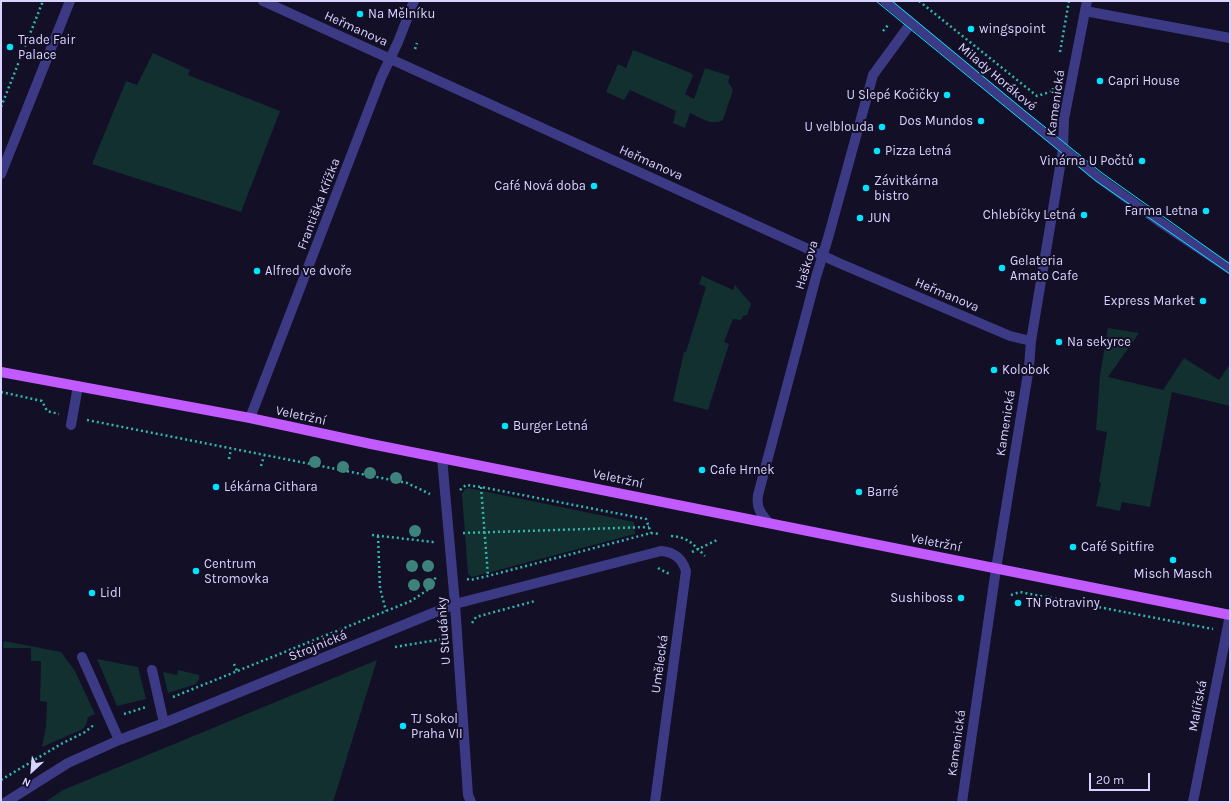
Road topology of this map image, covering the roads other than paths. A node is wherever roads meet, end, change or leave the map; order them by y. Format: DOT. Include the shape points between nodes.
graph roads {
  1 [pos="70,1"];
  2 [pos="263,1"];
  3 [pos="414,1"];
  4 [pos="885,1"];
  5 [pos="1086,6"];
  6 [pos="912,23"];
  7 [pos="1230,38"];
  8 [pos="390,59"];
  9 [pos="1063,149"];
  10 [pos="1,174"];
  11 [pos="822,255"];
  12 [pos="1230,269"];
  13 [pos="1031,341"];
  14 [pos="1,372"];
  15 [pos="78,386"];
  16 [pos="250,418"];
  17 [pos="72,421"];
  18 [pos="442,458"];
  19 [pos="769,523"];
  20 [pos="680,558"];
  21 [pos="996,569"];
  22 [pos="455,604"];
  23 [pos="1230,615"];
  24 [pos="82,657"];
  25 [pos="152,670"];
  26 [pos="164,723"];
  27 [pos="119,740"];
  28 [pos="6,802"];
  29 [pos="471,802"];
  30 [pos="655,802"];
  31 [pos="962,802"];
  32 [pos="1193,802"];
  1 -- 10 [label="street"];
  2 -- 8 [label="street, Heřmanova"];
  3 -- 8 [label="street, Františka Křížka"];
  4 -- 6 [label="street, Milady Horákové"];
  5 -- 7 [label="street"];
  5 -- 9 [label="street, Kamenická" via="1064,119"];
  6 -- 9 [label="street, Milady Horákové"];
  6 -- 11 [label="street, Haškova" via="873,75"];
  8 -- 11 [label="street, Heřmanova"];
  8 -- 16 [label="street, Františka Křížka"];
  9 -- 12 [label="street, Milady Horákové" via="1160,222"];
  9 -- 13 [label="street, Kamenická"];
  11 -- 13 [label="street, Heřmanova" via="1010,336"];
  11 -- 19 [label="street, Haškova" via="758,495 759,510"];
  13 -- 21 [label="street, Kamenická"];
  14 -- 15 [label="main road, Veletržní"];
  15 -- 16 [label="main road, Veletržní"];
  15 -- 17 [label="street"];
  16 -- 18 [label="main road, Veletržní"];
  18 -- 19 [label="main road, Veletržní"];
  18 -- 22 [label="street, U Studánky"];
  19 -- 21 [label="main road, Veletržní"];
  20 -- 22 [label="street, Strojnická" via="668,551 655,551"];
  20 -- 30 [label="street, Umělecká" via="686,571"];
  21 -- 23 [label="main road, Veletržní"];
  21 -- 31 [label="street, Kamenická"];
  22 -- 26 [label="street, Strojnická"];
  22 -- 29 [label="street, U Studánky" via="468,795"];
  23 -- 32 [label="street, Malířská"];
  24 -- 27 [label="street"];
  25 -- 26 [label="street"];
  26 -- 27 [label="street, Strojnická"];
  27 -- 28 [label="street, Strojnická" via="68,763"];
}
